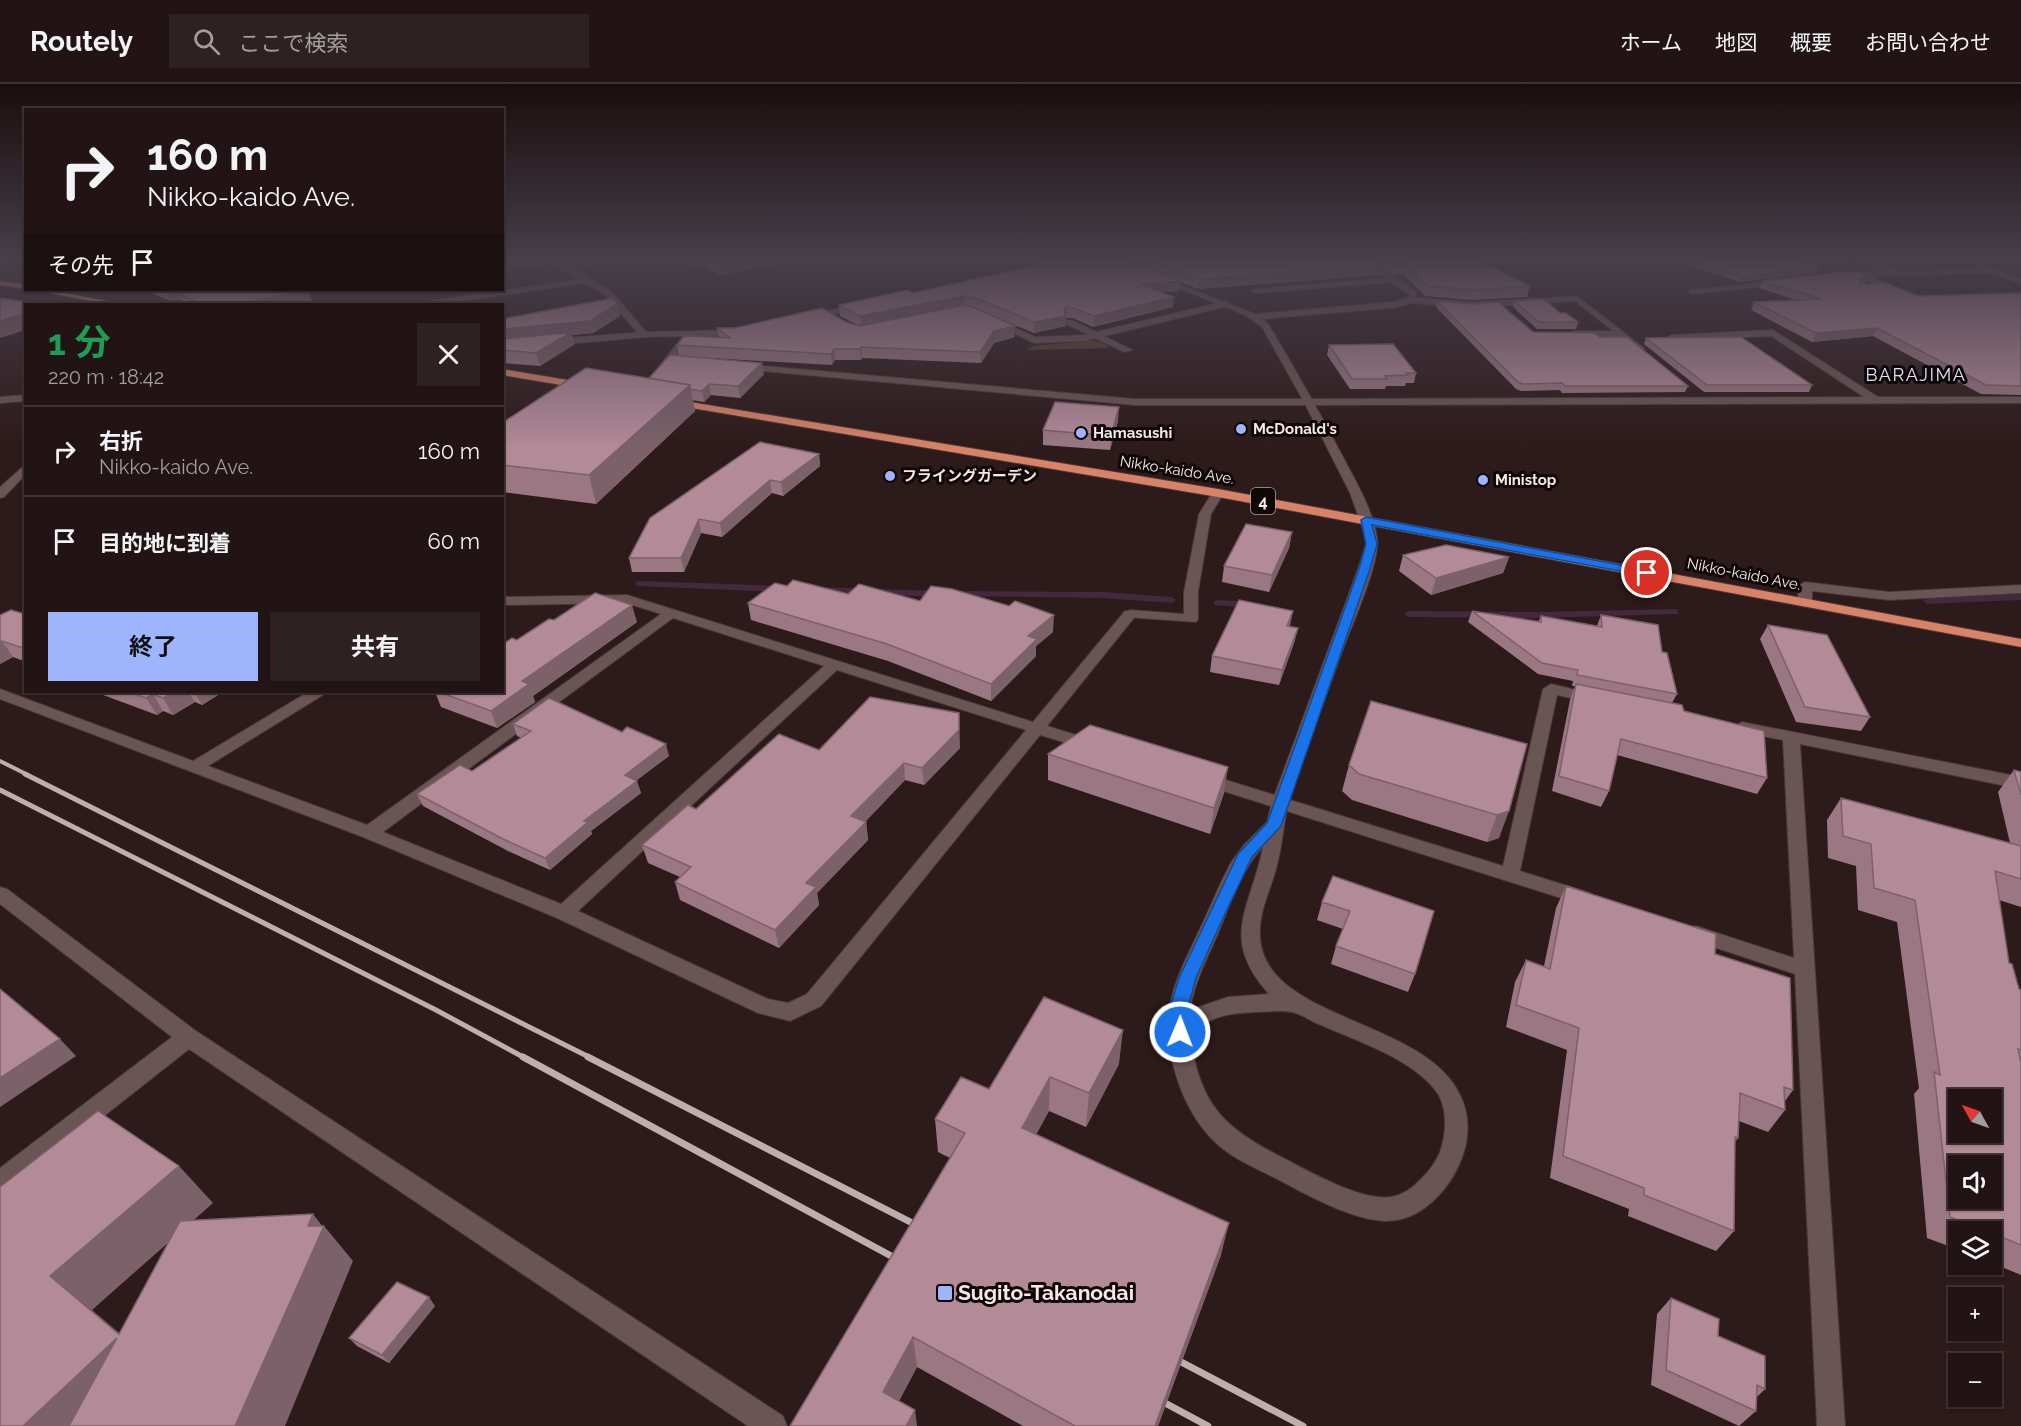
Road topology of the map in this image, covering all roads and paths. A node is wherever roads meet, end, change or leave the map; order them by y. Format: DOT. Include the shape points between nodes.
graph roads {
  1 [pos="634,324"];
  2 [pos="999,324"];
  3 [pos="1073,324"];
  4 [pos="1149,324"];
  5 [pos="1262,324"];
  6 [pos="1608,324"];
  7 [pos="746,331"];
  8 [pos="690,333"];
  9 [pos="1566,334"];
  10 [pos="1621,334"];
  11 [pos="644,335"];
  12 [pos="1100,336"];
  13 [pos="1665,339"];
  14 [pos="1630,340"];
  15 [pos="1641,340"];
  16 [pos="537,343"];
  17 [pos="1127,350"];
  18 [pos="1647,354"];
  19 [pos="669,361"];
  20 [pos="681,362"];
  21 [pos="728,366"];
  22 [pos="504,372"];
  23 [pos="654,378"];
  24 [pos="1689,387"];
  25 [pos="596,388"];
  26 [pos="578,396"];
  27 [pos="24,398"];
  28 [pos="656,399"];
  29 [pos="0,400"];
  30 [pos="1875,400"];
  31 [pos="2021,400"];
  32 [pos="1706,401"];
  33 [pos="1309,402"];
  34 [pos="21,477"];
  35 [pos="1218,493"];
  36 [pos="0,494"];
  37 [pos="1366,520"];
  38 [pos="2021,590"];
  39 [pos="504,601"];
  40 [pos="1804,603"];
  41 [pos="674,612"];
  42 [pos="2021,643"];
  43 [pos="833,666"];
  44 [pos="316,693"];
  45 [pos="0,694"];
  46 [pos="1608,700"];
  47 [pos="1723,723"];
  48 [pos="1037,729"];
  49 [pos="1791,737"];
  50 [pos="1106,750"];
  51 [pos="195,766"];
  52 [pos="1186,774"];
  53 [pos="2021,783"];
  54 [pos="1281,802"];
  55 [pos="1274,826"];
  56 [pos="369,833"];
  57 [pos="1510,875"];
  58 [pos="0,894"];
  59 [pos="1601,904"];
  60 [pos="564,913"];
  61 [pos="1680,929"];
  62 [pos="1805,969"];
  63 [pos="1296,1005"];
  64 [pos="1180,1032"];
  65 [pos="188,1037"];
  66 [pos="0,1183"];
  67 [pos="773,1426"];
  68 [pos="1831,1426"];
  1 -- 11 [label="street"];
  2 -- 12 [label="street" via="1034,340"];
  3 -- 12 [label="street"];
  4 -- 12 [label="street"];
  5 -- 33 [label="street"];
  6 -- 10 [label="street"];
  7 -- 8 [label="street"];
  8 -- 11 [label="street"];
  8 -- 19 [label="street"];
  9 -- 10 [label="street"];
  10 -- 14 [label="street"];
  11 -- 16 [label="street"];
  12 -- 17 [label="street"];
  13 -- 30 [label="street" via="1773,333"];
  14 -- 15 [label="street"];
  14 -- 18 [label="street"];
  19 -- 20 [label="street"];
  19 -- 23 [label="street"];
  21 -- 33 [label="street" via="1136,402"];
  22 -- 25 [label="highway"];
  24 -- 32 [label="street"];
  25 -- 26 [label="street"];
  27 -- 29 [label="street"];
  28 -- 35 [label="highway, Nikko-kaido Ave. / 4"];
  30 -- 31 [label="street"];
  30 -- 32 [label="street"];
  32 -- 33 [label="street"];
  33 -- 37 [label="street"];
  34 -- 36 [label="street"];
  35 -- 37 [label="highway, Nikko-kaido Ave. / 4"];
  35 -- 48 [label="street" via="1205,514 1191,592 1191,619 1130,614"];
  37 -- 40 [label="highway, Nikko-kaido Ave. / 4"];
  37 -- 54 [label="street" via="1372,544 1365,569"];
  38 -- 40 [label="street" via="1888,596 1805,586"];
  39 -- 41 [label="street" via="627,599"];
  40 -- 42 [label="highway, Nikko-kaido Ave. / 4"];
  41 -- 43 [label="street"];
  41 -- 56 [label="street"];
  43 -- 48 [label="street"];
  43 -- 60 [label="street"];
  44 -- 51 [label="street"];
  45 -- 51 [label="street"];
  46 -- 57 [label="street" via="1551,689"];
  47 -- 49 [label="street"];
  48 -- 50 [label="street"];
  48 -- 60 [label="street" via="814,1000 790,1012 765,1007"];
  49 -- 53 [label="street"];
  49 -- 62 [label="street"];
  51 -- 56 [label="street"];
  52 -- 54 [label="street"];
  54 -- 55 [label="street"];
  54 -- 57 [label="street"];
  55 -- 63 [label="street" via="1268,866 1252,912 1252,949 1275,990"];
  55 -- 64 [label="street" via="1246,854 1216,916 1185,987 1180,1004"];
  56 -- 60 [label="street"];
  57 -- 59 [label="street"];
  58 -- 65 [label="street"];
  61 -- 62 [label="street"];
  62 -- 68 [label="street"];
  63 -- 64 [label="street" via="1264,1002 1223,1008 1194,1018"];
  63 -- 64 [label="street" via="1399,1051 1434,1072 1448,1089 1456,1105 1457,1130 1452,1153 1429,1189 1406,1205 1381,1210 1347,1199 1299,1179 1239,1146 1221,1132 1199,1104 1186,1071"];
  65 -- 66 [label="street"];
  65 -- 67 [label="street"];
}
